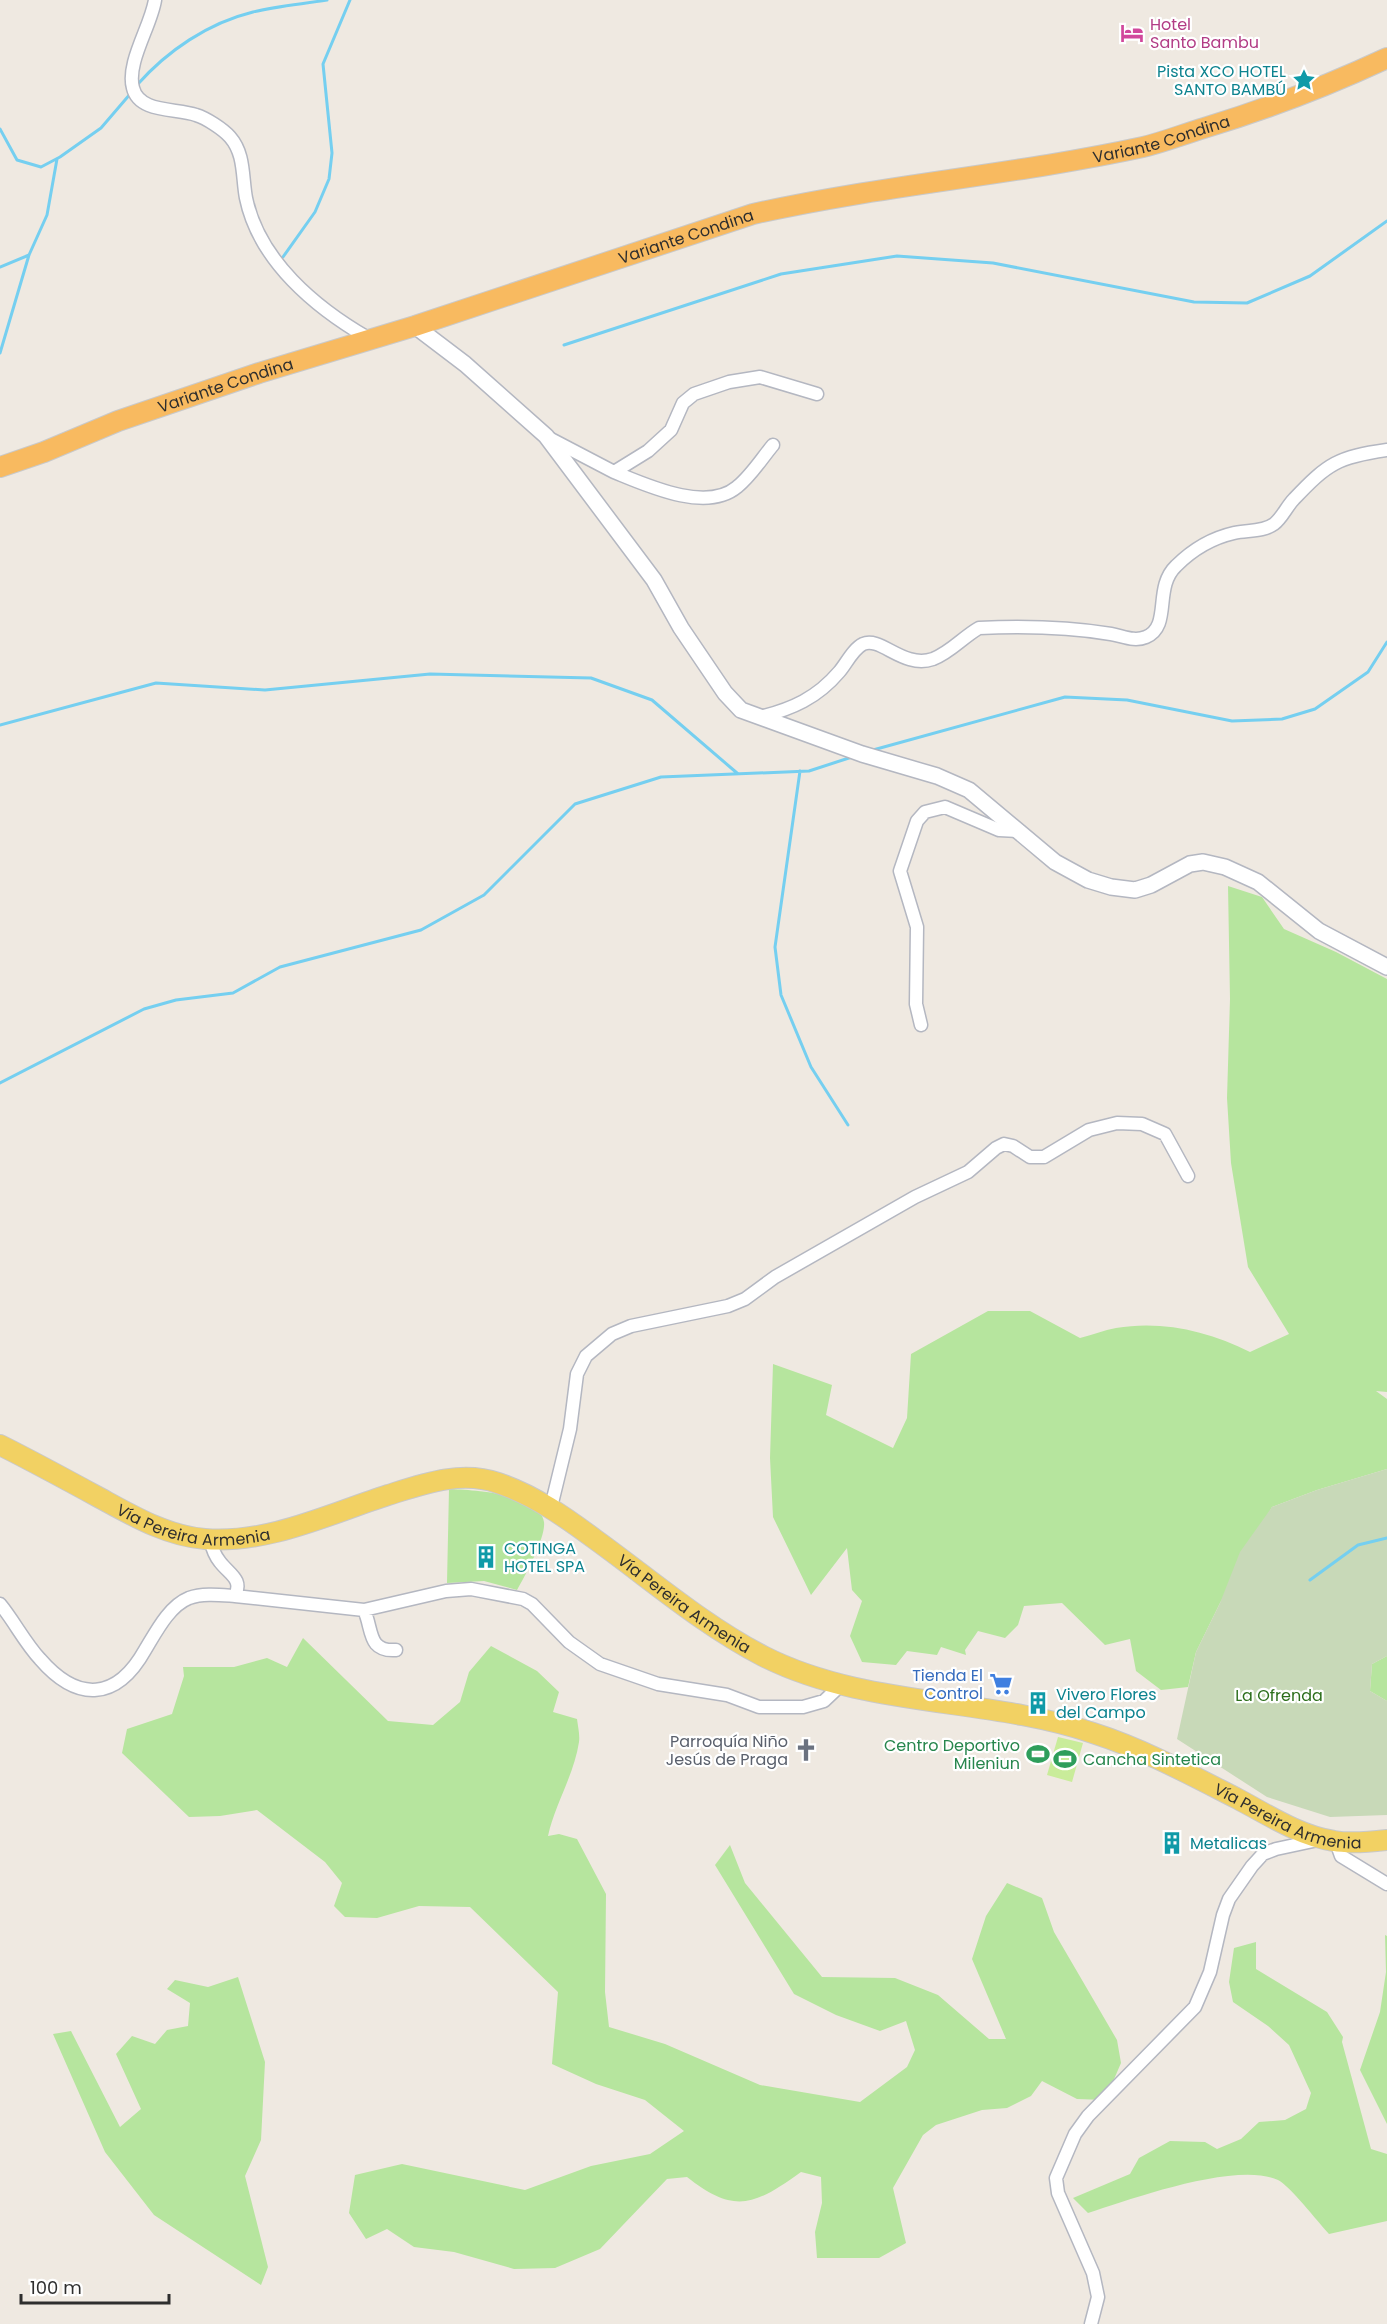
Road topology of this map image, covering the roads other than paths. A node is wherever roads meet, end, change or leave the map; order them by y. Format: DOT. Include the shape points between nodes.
graph roads {
  1 [pos="155,0"];
  2 [pos="1387,58"];
  3 [pos="415,326"];
  4 [pos="368,338"];
  5 [pos="818,394"];
  6 [pos="546,436"];
  7 [pos="773,445"];
  8 [pos="1387,450"];
  9 [pos="0,467"];
  10 [pos="615,472"];
  11 [pos="760,717"];
  12 [pos="1020,831"];
  13 [pos="1387,967"];
  14 [pos="921,1025"];
  15 [pos="1188,1176"];
  16 [pos="0,1445"];
  17 [pos="551,1507"];
  18 [pos="210,1539"];
  19 [pos="235,1596"];
  20 [pos="0,1604"];
  21 [pos="364,1610"];
  22 [pos="396,1650"];
  23 [pos="842,1684"];
  24 [pos="1330,1840"];
  25 [pos="1387,1840"];
  26 [pos="1387,1884"];
  27 [pos="1091,2324"];
  1 -- 4 [label="street" via="133,67 132,86 137,98 147,105 198,115 228,134 240,154 249,207 269,254 327,311"];
  2 -- 3 [label="highway, Variante Condina" via="1310,93 1146,146 753,214"];
  3 -- 4 [label="highway, Variante Condina"];
  3 -- 6 [label="street" via="465,364"];
  4 -- 9 [label="highway, Variante Condina" via="118,421"];
  5 -- 10 [label="street" via="760,377 694,394 683,403 671,430"];
  6 -- 10 [label="street"];
  6 -- 11 [label="street" via="654,580 725,693 741,710"];
  7 -- 10 [label="street" via="736,489 710,499 662,491"];
  8 -- 11 [label="street" via="1338,460 1302,490 1274,524 1211,540 1189,555 1167,576 1160,625 1146,637 1127,639 1089,630 979,628 932,659 918,660 905,659 869,642 860,645 826,685 794,708"];
  11 -- 12 [label="street" via="969,790"];
  12 -- 13 [label="street" via="1055,862 1111,887 1135,890 1190,864 1203,862 1225,867 1258,882 1319,931"];
  12 -- 14 [label="street" via="999,830 945,807 925,812 917,821 900,872 917,927 916,1004"];
  15 -- 17 [label="street" via="1165,1134 1142,1125 1118,1124 1089,1130 1044,1156 1030,1157 1005,1144 968,1172 906,1202 775,1277 745,1299 612,1334 586,1356 577,1374 570,1429"];
  16 -- 18 [label="main road, Vía Pereira Armenia" via="134,1517 180,1534"];
  17 -- 18 [label="main road, Vía Pereira Armenia" via="495,1482 456,1478 411,1488 279,1532 250,1538"];
  17 -- 23 [label="main road, Vía Pereira Armenia" via="736,1641 784,1666"];
  18 -- 19 [label="street" via="215,1555 236,1578"];
  19 -- 20 [label="street" via="199,1596 180,1604 121,1682 101,1690 81,1688 53,1672 39,1659"];
  19 -- 21 [label="street"];
  21 -- 22 [label="street" via="374,1642 386,1651"];
  21 -- 23 [label="street" via="471,1589 523,1599 569,1642 600,1664 658,1684 727,1695 759,1707 802,1707 824,1701"];
  23 -- 24 [label="main road, Vía Pereira Armenia" via="1089,1731 1135,1749 1291,1827"];
  24 -- 25 [label="main road, Vía Pereira Armenia"];
  24 -- 26 [label="street" via="1341,1856"];
  24 -- 27 [label="street" via="1276,1849 1263,1854 1252,1866 1229,1899 1210,1971 1195,2007 1075,2134 1056,2178 1058,2193 1093,2273 1098,2297"];
}
